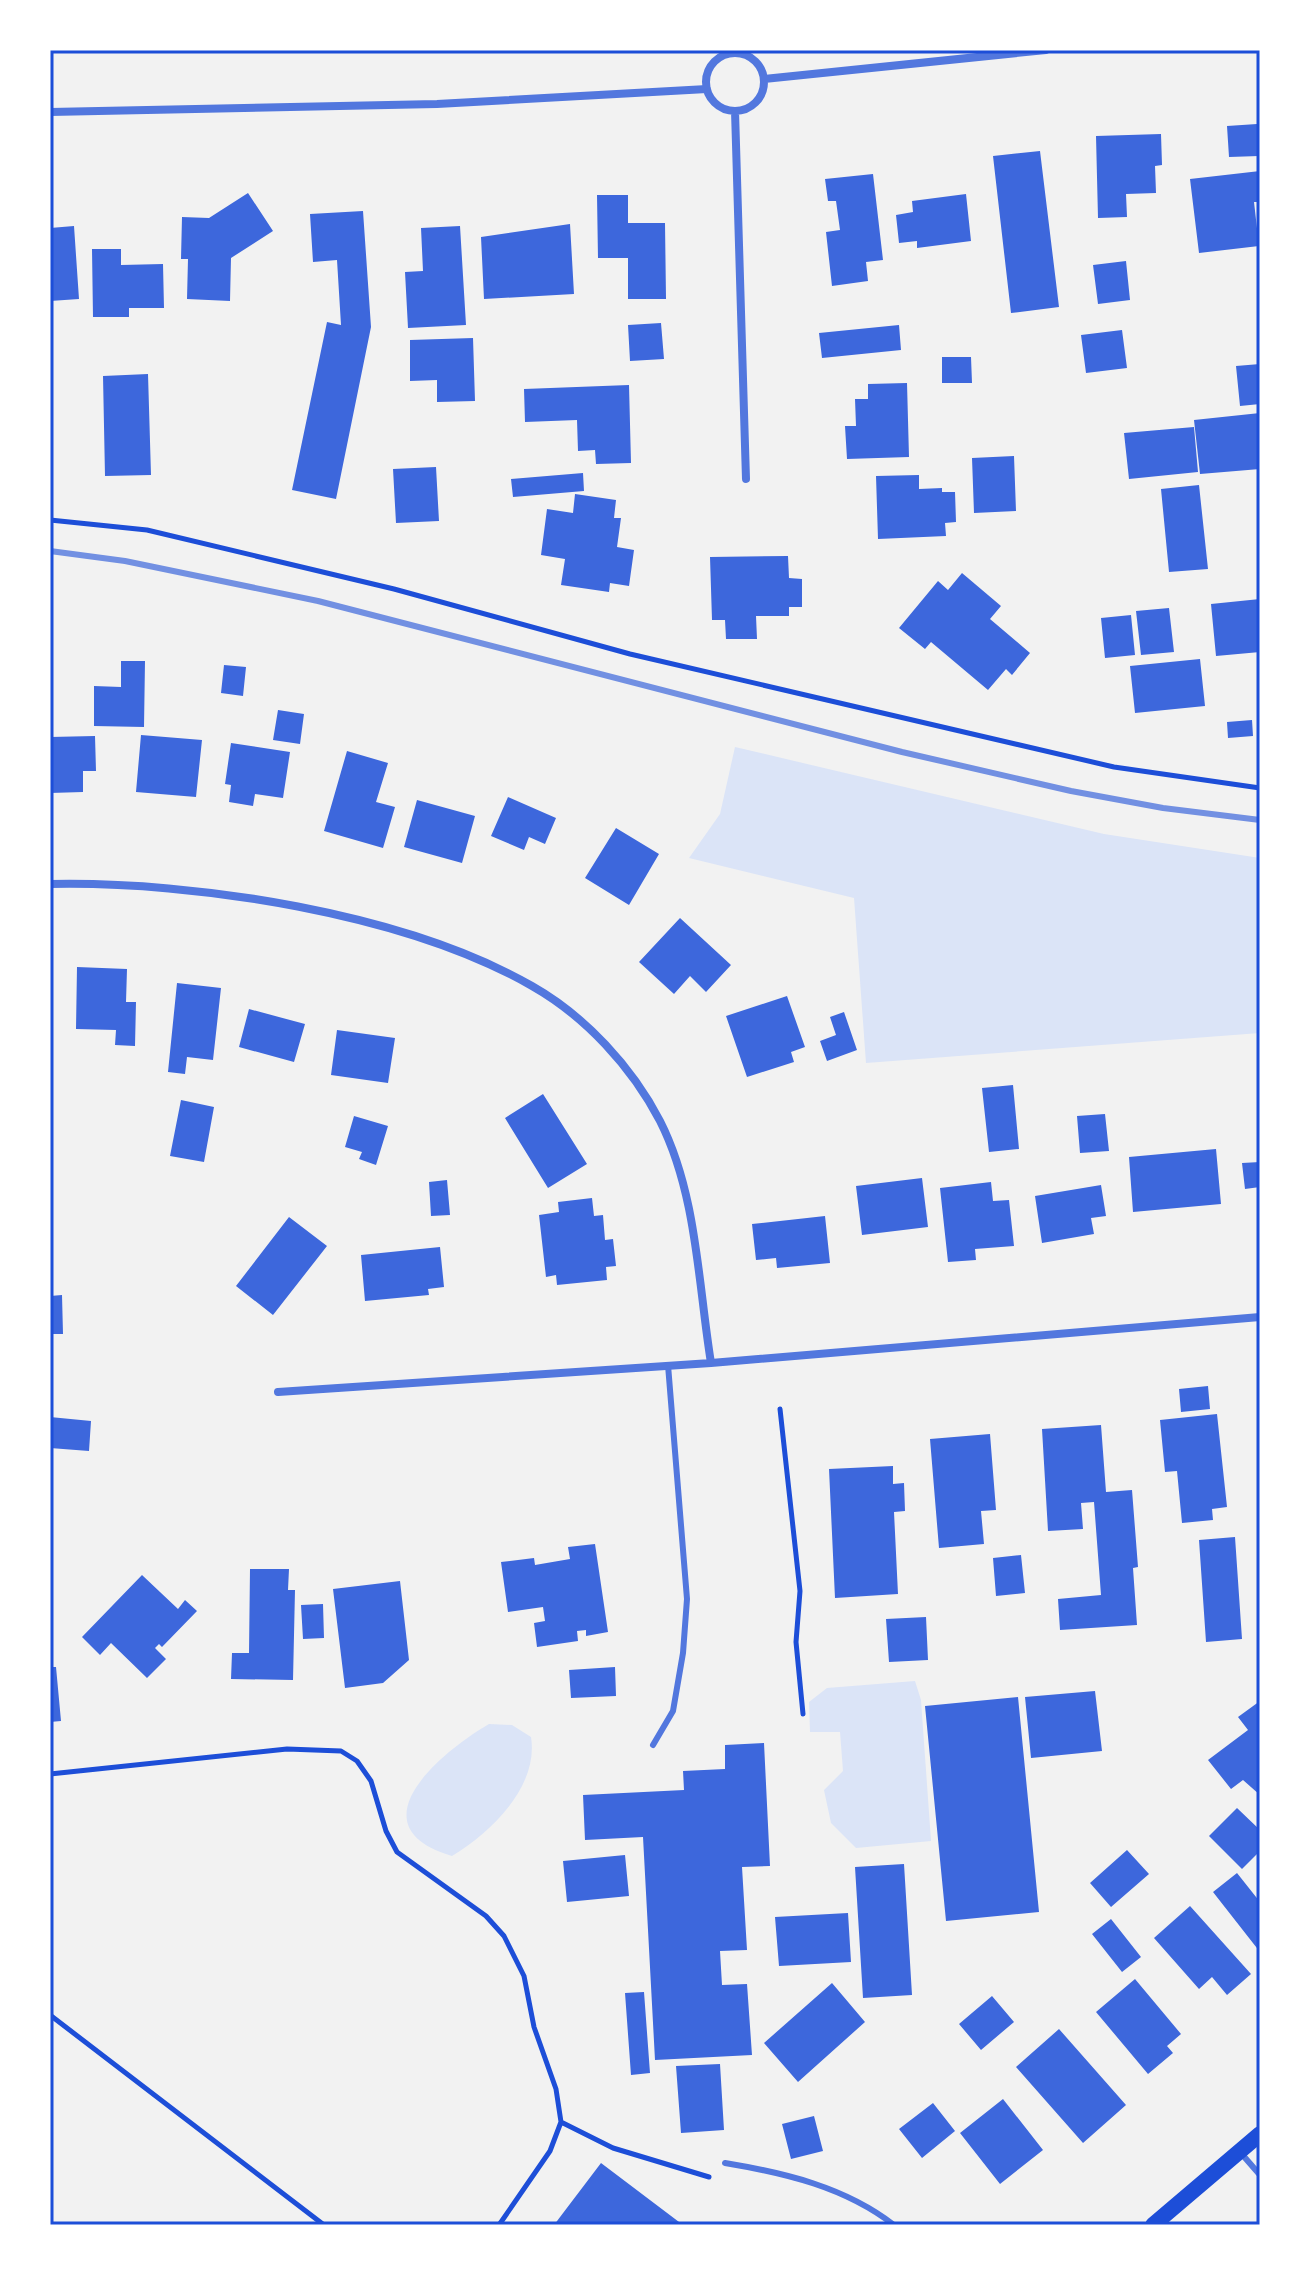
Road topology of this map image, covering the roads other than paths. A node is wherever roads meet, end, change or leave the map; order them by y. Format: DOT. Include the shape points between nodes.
graph roads {
  1 [pos="1046,50"];
  2 [pos="734,52"];
  3 [pos="764,79"];
  4 [pos="707,89"];
  5 [pos="735,111"];
  6 [pos="50,112"];
  7 [pos="746,479"];
  8 [pos="50,884"];
  9 [pos="1260,1317"];
  10 [pos="711,1363"];
  11 [pos="668,1365"];
  12 [pos="278,1392"];
  13 [pos="653,1745"];
  14 [pos="1260,2134"];
  15 [pos="1240,2152"];
  16 [pos="725,2163"];
  17 [pos="1260,2175"];
  18 [pos="894,2225"];
  19 [pos="1153,2225"];
  1 -- 3 [label="street"];
  2 -- 3 [label="street" via="754,60"];
  2 -- 4 [label="street" via="709,69"];
  3 -- 5 [label="street" via="753,105"];
  4 -- 5 [label="street" via="717,104"];
  4 -- 6 [label="street" via="437,104"];
  5 -- 7 [label="street"];
  8 -- 10 [label="street" via="226,895 378,926 487,965 532,986 571,1013 633,1080 659,1120 675,1159 687,1197"];
  9 -- 10 [label="street"];
  10 -- 11 [label="street"];
  11 -- 12 [label="street"];
  11 -- 13 [label="lane" via="687,1599 673,1711"];
  14 -- 15 [label="main road"];
  15 -- 17 [label="lane"];
  15 -- 19 [label="main road"];
  16 -- 18 [label="lane" via="835,2190"];
}
